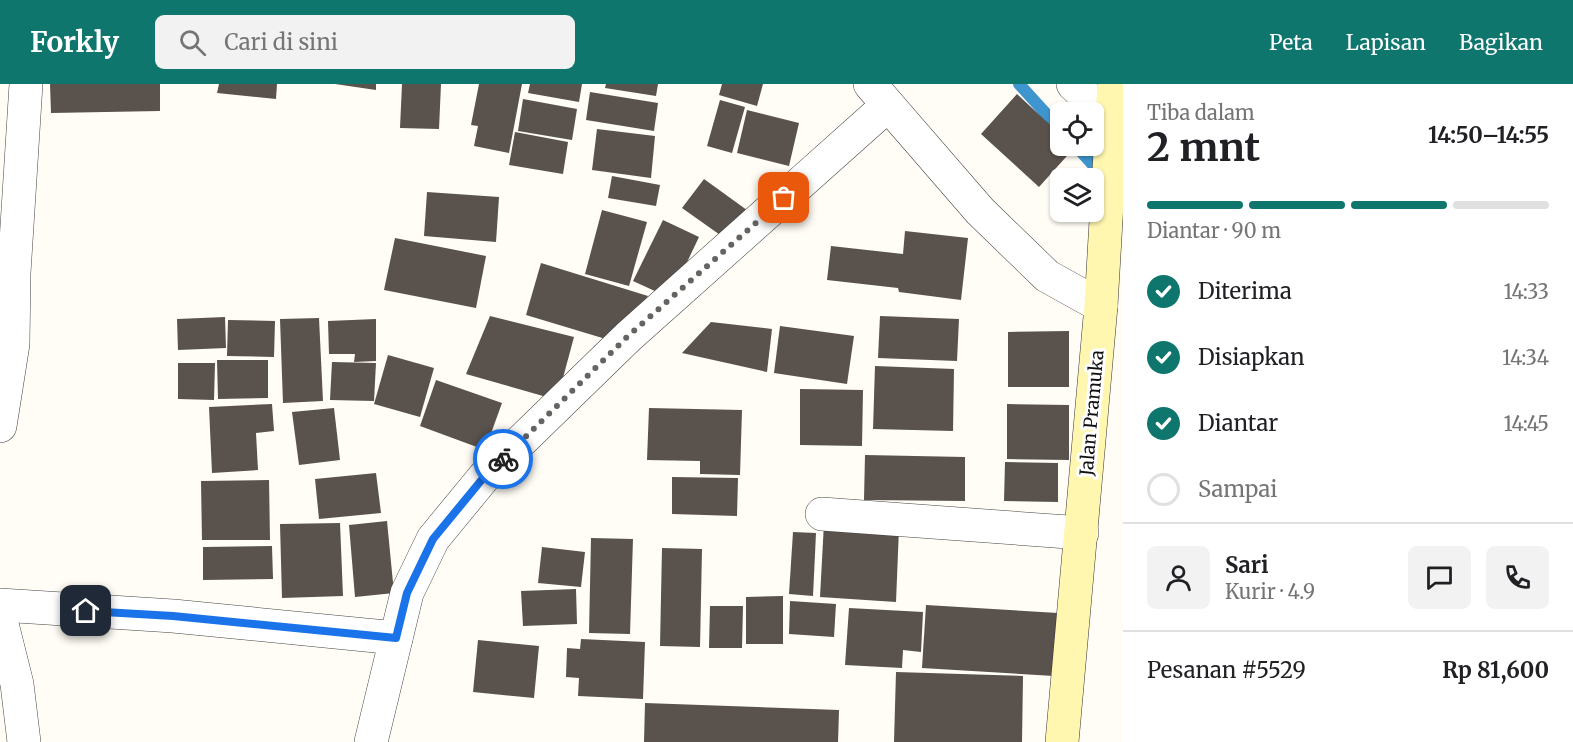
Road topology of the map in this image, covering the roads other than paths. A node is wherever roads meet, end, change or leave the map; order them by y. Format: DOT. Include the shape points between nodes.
graph roads {
  1 [pos="26,84"];
  2 [pos="1073,84"];
  3 [pos="1114,84"];
  4 [pos="884,101"];
  5 [pos="1117,126"];
  6 [pos="1101,306"];
  7 [pos="1,414"];
  8 [pos="822,514"];
  9 [pos="1082,533"];
  10 [pos="0,605"];
  11 [pos="0,616"];
  12 [pos="396,638"];
  13 [pos="24,742"];
  14 [pos="371,742"];
  15 [pos="1062,742"];
  1 -- 7 [label="street" via="13,344"];
  2 -- 5 [label="street"];
  3 -- 5 [label="main road, Jalan Pramuka"];
  4 -- 6 [label="street" via="980,211 1047,276"];
  4 -- 12 [label="street" via="627,337 484,477 433,539 407,593"];
  5 -- 6 [label="main road, Jalan Pramuka"];
  6 -- 9 [label="main road, Jalan Pramuka"];
  8 -- 9 [label="street"];
  9 -- 15 [label="main road, Jalan Pramuka"];
  10 -- 12 [label="street" via="173,616"];
  11 -- 13 [label="street" via="17,684"];
  12 -- 14 [label="street"];
}
